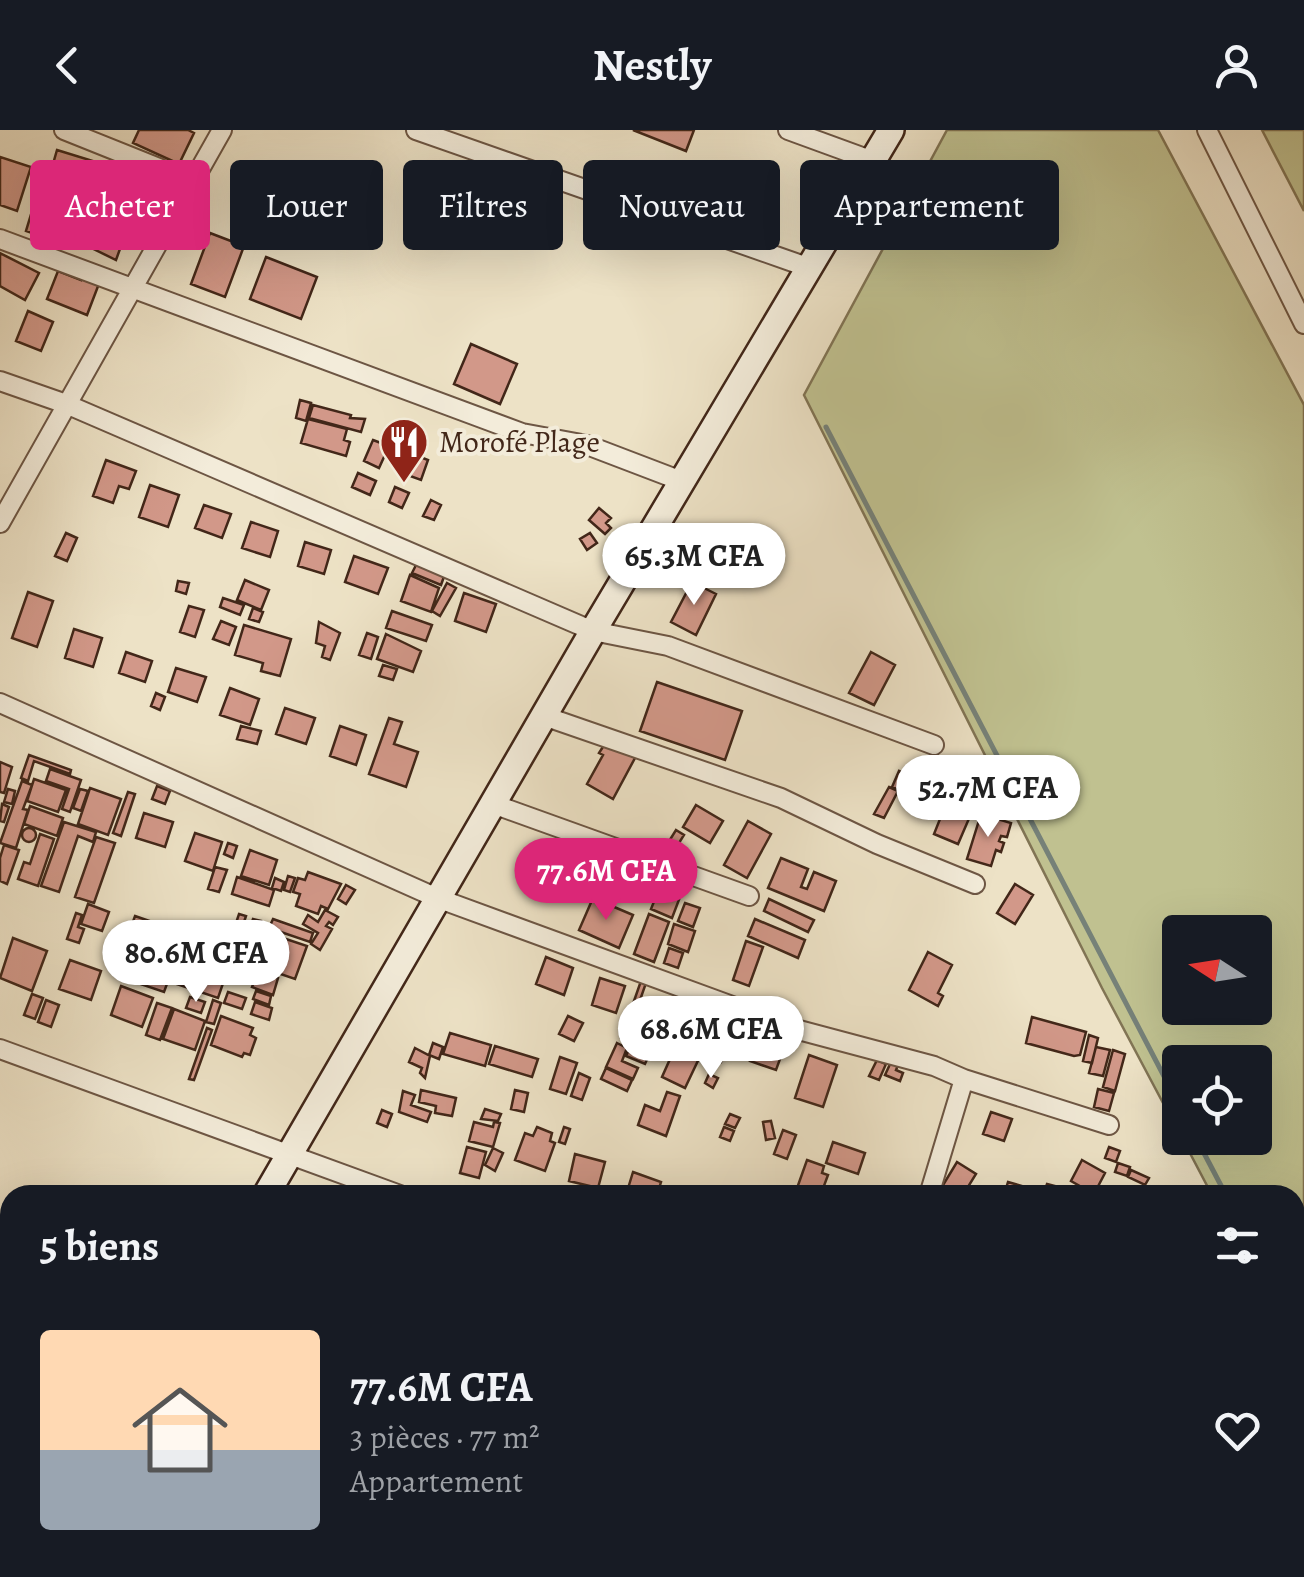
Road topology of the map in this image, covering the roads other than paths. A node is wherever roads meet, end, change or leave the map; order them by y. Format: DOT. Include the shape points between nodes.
graph roads {
  1 [pos="64,130"];
  2 [pos="222,130"];
  3 [pos="416,130"];
  4 [pos="788,130"];
  5 [pos="891,130"];
  6 [pos="1207,130"];
  7 [pos="139,160"];
  8 [pos="205,160"];
  9 [pos="869,160"];
  10 [pos="873,160"];
  11 [pos="0,239"];
  12 [pos="154,250"];
  13 [pos="820,250"];
  14 [pos="810,268"];
  15 [pos="133,286"];
  16 [pos="1304,324"];
  17 [pos="0,381"];
  18 [pos="66,404"];
  19 [pos="684,482"];
  20 [pos="0,523"];
  21 [pos="592,631"];
  22 [pos="0,703"];
  23 [pos="544,716"];
  24 [pos="934,745"];
  25 [pos="493,804"];
  26 [pos="975,884"];
  27 [pos="749,896"];
  28 [pos="437,898"];
  29 [pos="0,1049"];
  30 [pos="964,1079"];
  31 [pos="1109,1125"];
  32 [pos="288,1156"];
  33 [pos="272,1185"];
  34 [pos="371,1185"];
  35 [pos="932,1185"];
  1 -- 7 [label="street"];
  2 -- 8 [label="street"];
  3 -- 14 [label="street"];
  4 -- 9 [label="street"];
  5 -- 10 [label="street"];
  6 -- 16 [label="street"];
  11 -- 15 [label="street"];
  12 -- 15 [label="street"];
  13 -- 14 [label="street"];
  14 -- 19 [label="street"];
  15 -- 18 [label="street"];
  15 -- 19 [label="street" via="522,433 587,445"];
  17 -- 18 [label="street"];
  18 -- 20 [label="street"];
  18 -- 21 [label="street"];
  19 -- 21 [label="street"];
  21 -- 23 [label="street"];
  21 -- 24 [label="street" via="668,646"];
  22 -- 28 [label="street"];
  23 -- 25 [label="street"];
  23 -- 26 [label="street" via="782,798"];
  25 -- 27 [label="street"];
  25 -- 28 [label="street"];
  28 -- 30 [label="street" via="795,1029"];
  28 -- 32 [label="street"];
  29 -- 32 [label="street"];
  30 -- 31 [label="street"];
  30 -- 35 [label="street"];
  32 -- 33 [label="street"];
  32 -- 34 [label="street"];
}
